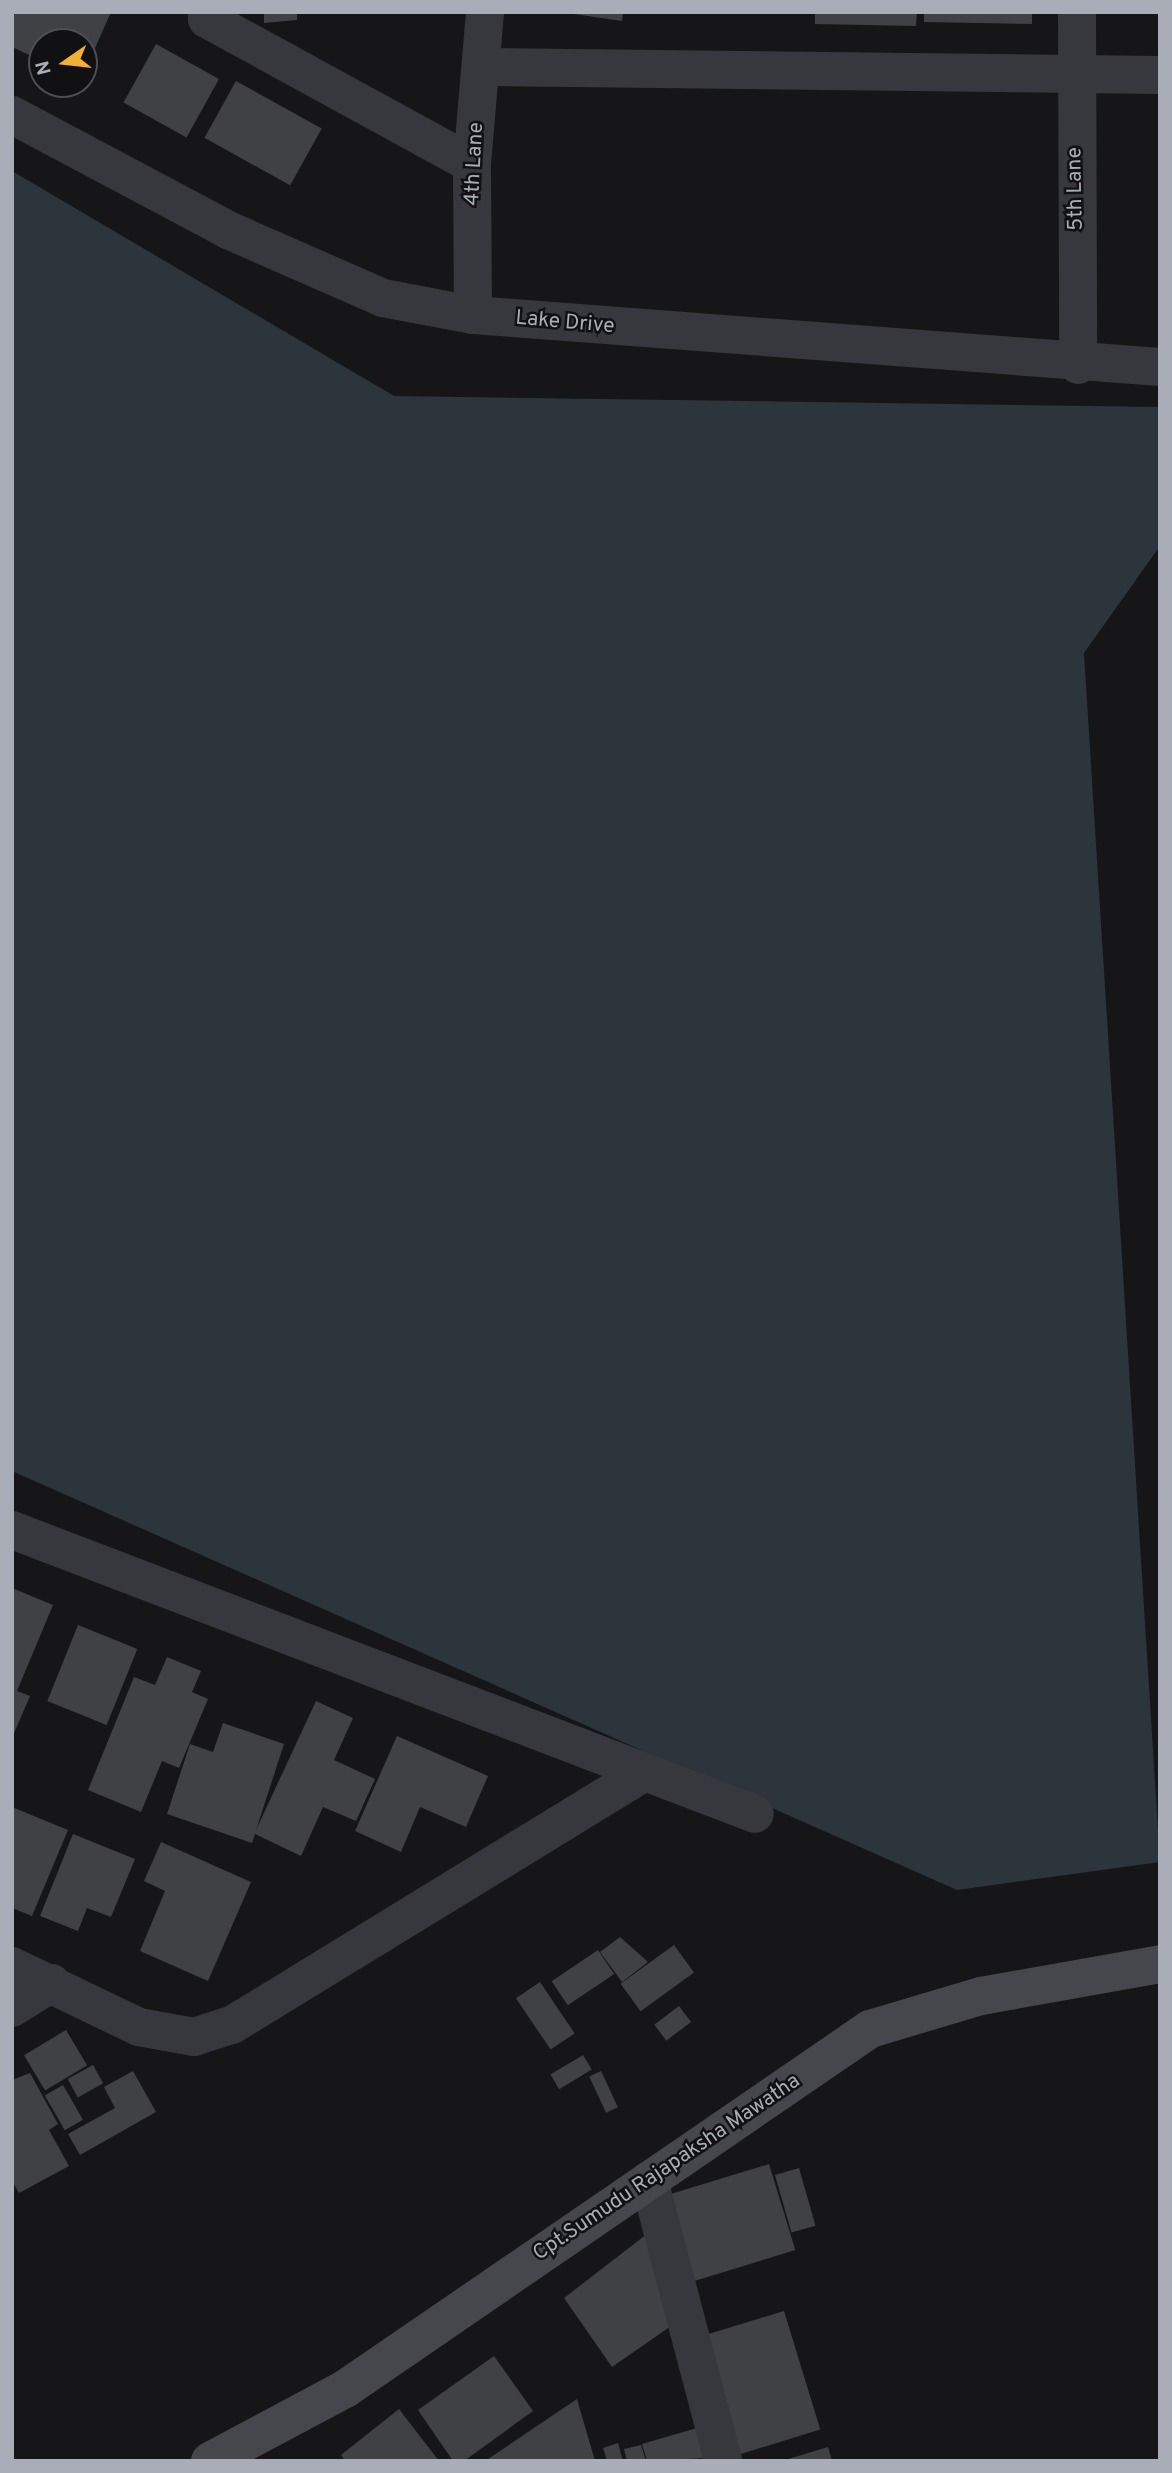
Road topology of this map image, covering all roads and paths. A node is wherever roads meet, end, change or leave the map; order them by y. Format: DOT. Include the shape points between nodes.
graph roads {
  1 [pos="207,12"];
  2 [pos="485,12"];
  3 [pos="1077,12"];
  4 [pos="482,67"];
  5 [pos="1074,75"];
  6 [pos="1160,75"];
  7 [pos="12,115"];
  8 [pos="472,164"];
  9 [pos="473,315"];
  10 [pos="1078,365"];
  11 [pos="1160,368"];
  12 [pos="12,1530"];
  13 [pos="645,1772"];
  14 [pos="755,1814"];
  15 [pos="1160,1964"];
  16 [pos="12,1966"];
  17 [pos="52,1983"];
  18 [pos="12,2008"];
  19 [pos="649,2180"];
  20 [pos="210,2461"];
  21 [pos="723,2461"];
  1 -- 8 [label="street" via="207,19"];
  2 -- 4 [label="street, 4th Lane"];
  3 -- 5 [label="street, 5th Lane"];
  4 -- 5 [label="street"];
  4 -- 8 [label="street, 4th Lane"];
  5 -- 6 [label="street"];
  5 -- 10 [label="street, 5th Lane"];
  7 -- 9 [label="street, Lake Drive" via="228,230 371,293"];
  8 -- 9 [label="street, 4th Lane"];
  9 -- 10 [label="street, Lake Drive"];
  10 -- 11 [label="street, Lake Drive"];
  12 -- 13 [label="street"];
  13 -- 14 [label="street"];
  13 -- 17 [label="street" via="232,2025 194,2037 139,2027"];
  15 -- 19 [label="main road, Cpt.Sumudu Rajapaksha Mawatha" via="981,1996 870,2029"];
  16 -- 17 [label="street"];
  17 -- 18 [label="street"];
  19 -- 20 [label="main road, Cpt.Sumudu Rajapaksha Mawatha" via="345,2389"];
  19 -- 21 [label="street"];
}
